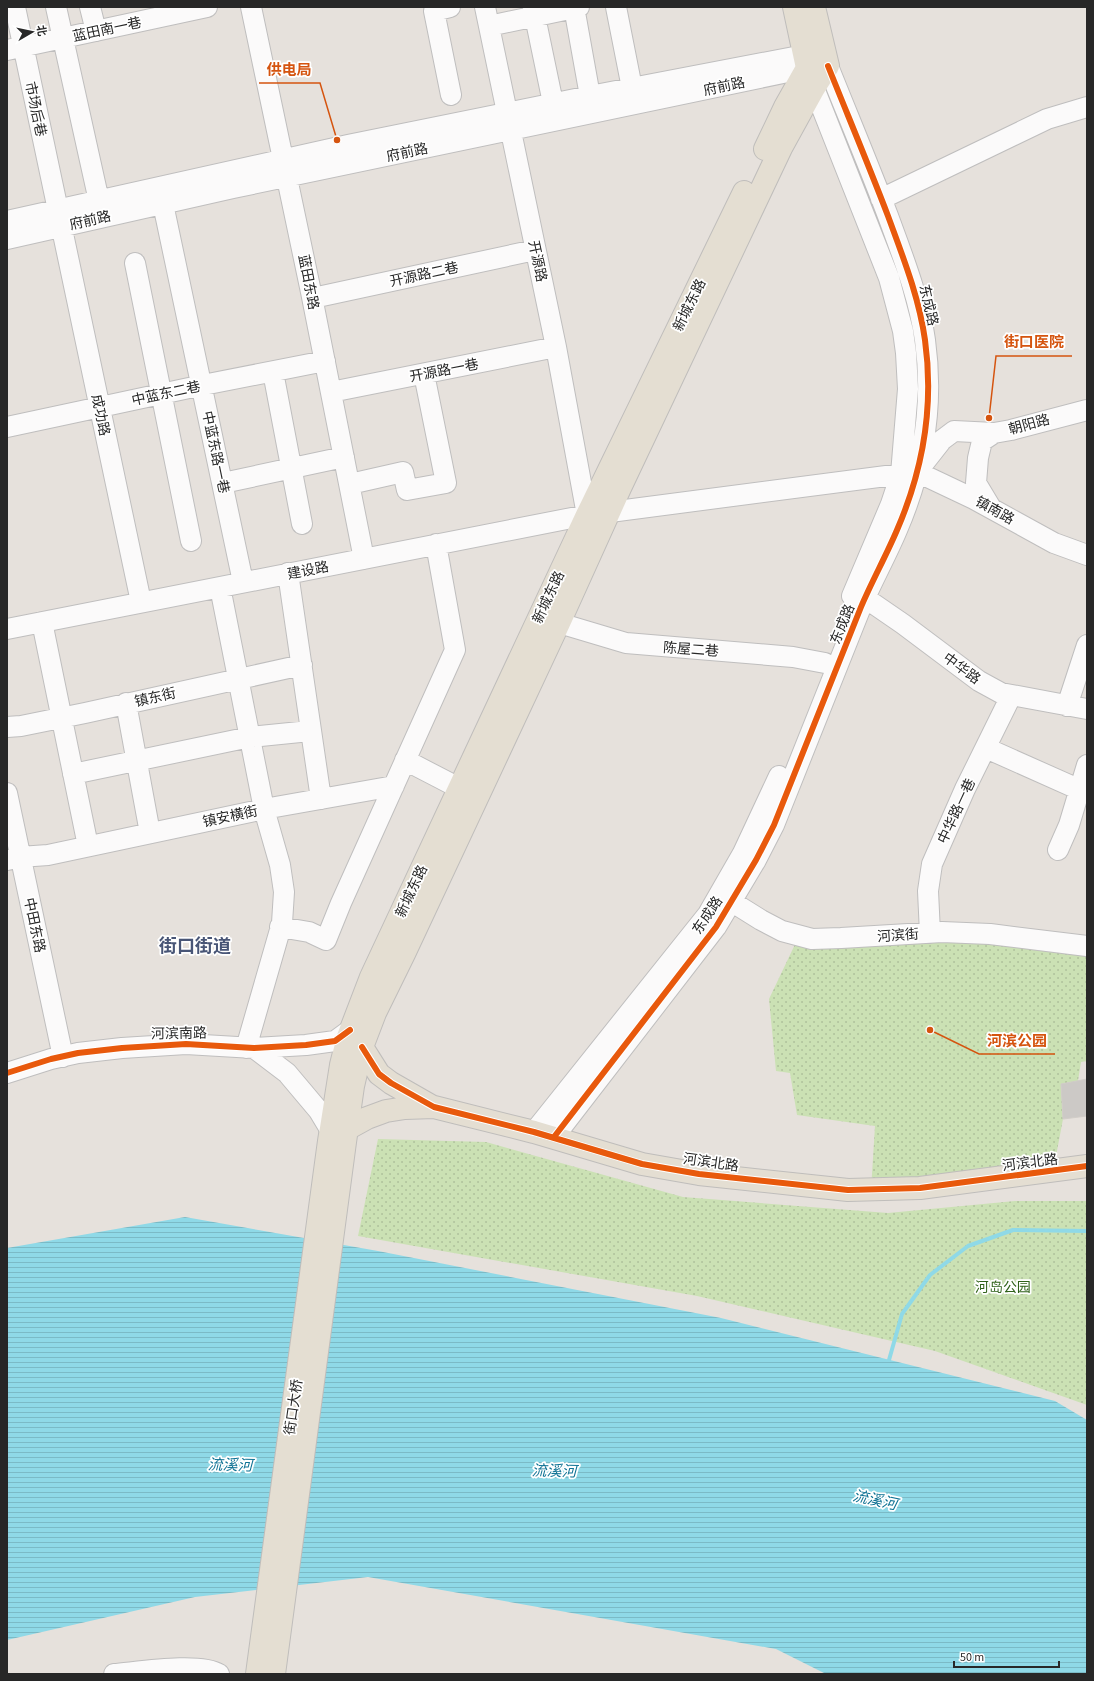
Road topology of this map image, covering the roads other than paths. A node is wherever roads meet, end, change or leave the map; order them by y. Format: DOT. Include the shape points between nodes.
graph roads {
  1 [pos="15,7"];
  2 [pos="56,7"];
  3 [pos="90,7"];
  4 [pos="207,7"];
  5 [pos="251,7"];
  6 [pos="576,7"];
  7 [pos="616,7"];
  8 [pos="794,7"];
  9 [pos="814,7"];
  10 [pos="439,8"];
  11 [pos="186,9"];
  12 [pos="534,11"];
  13 [pos="155,12"];
  14 [pos="124,16"];
  15 [pos="487,16"];
  16 [pos="96,31"];
  17 [pos="63,38"];
  18 [pos="15,49"];
  19 [pos="813,69"];
  20 [pos="632,88"];
  21 [pos="451,95"];
  22 [pos="590,96"];
  23 [pos="553,103"];
  24 [pos="1087,107"];
  25 [pos="510,121"];
  26 [pos="286,168"];
  27 [pos="881,199"];
  28 [pos="99,201"];
  29 [pos="163,204"];
  30 [pos="59,219"];
  31 [pos="7,221"];
  32 [pos="7,239"];
  33 [pos="535,250"];
  34 [pos="135,263"];
  35 [pos="313,298"];
  36 [pos="556,347"];
  37 [pos="325,361"];
  38 [pos="273,372"];
  39 [pos="424,374"];
  40 [pos="203,385"];
  41 [pos="331,392"];
  42 [pos="162,394"];
  43 [pos="99,408"];
  44 [pos="1087,410"];
  45 [pos="7,427"];
  46 [pos="994,433"];
  47 [pos="344,456"];
  48 [pos="291,468"];
  49 [pos="909,473"];
  50 [pos="223,483"];
  51 [pos="350,484"];
  52 [pos="991,508"];
  53 [pos="609,513"];
  54 [pos="587,515"];
  55 [pos="302,524"];
  56 [pos="191,541"];
  57 [pos="436,544"];
  58 [pos="1087,555"];
  59 [pos="364,559"];
  60 [pos="288,574"];
  61 [pos="243,582"];
  62 [pos="220,587"];
  63 [pos="860,594"];
  64 [pos="141,602"];
  65 [pos="42,622"];
  66 [pos="559,624"];
  67 [pos="7,629"];
  68 [pos="1087,645"];
  69 [pos="825,663"];
  70 [pos="302,665"];
  71 [pos="239,679"];
  72 [pos="1012,696"];
  73 [pos="126,703"];
  74 [pos="1067,706"];
  75 [pos="1087,709"];
  76 [pos="61,717"];
  77 [pos="7,727"];
  78 [pos="310,731"];
  79 [pos="250,737"];
  80 [pos="986,748"];
  81 [pos="137,760"];
  82 [pos="405,760"];
  83 [pos="1087,765"];
  84 [pos="73,774"];
  85 [pos="394,786"];
  86 [pos="459,788"];
  87 [pos="1084,792"];
  88 [pos="7,793"];
  89 [pos="321,799"];
  90 [pos="264,809"];
  91 [pos="150,833"];
  92 [pos="88,846"];
  93 [pos="1058,850"];
  94 [pos="14,858"];
  95 [pos="726,897"];
  96 [pos="280,927"];
  97 [pos="930,933"];
  98 [pos="1087,946"];
  99 [pos="350,1030"];
  100 [pos="362,1047"];
  101 [pos="250,1048"];
  102 [pos="63,1056"];
  103 [pos="7,1073"];
  104 [pos="434,1107"];
  105 [pos="544,1134"];
  106 [pos="338,1136"];
  107 [pos="1087,1166"];
  108 [pos="114,1674"];
  109 [pos="219,1674"];
  110 [pos="257,1674"];
  111 [pos="274,1674"];
  1 -- 18 [label="street, 市场后巷"];
  2 -- 17 [label="street"];
  3 -- 16 [label="street"];
  4 -- 11 [label="street, 蓝田南一巷"];
  5 -- 26 [label="street, 蓝田东路"];
  6 -- 12 [label="street"];
  6 -- 22 [label="street"];
  7 -- 20 [label="street"];
  8 -- 19 [label="main road"];
  9 -- 19 [label="main road"];
  10 -- 21 [label="street"];
  11 -- 13 [label="street, 蓝田南一巷"];
  12 -- 15 [label="street"];
  12 -- 23 [label="street"];
  13 -- 14 [label="street, 蓝田南一巷"];
  14 -- 16 [label="street, 蓝田南一巷"];
  15 -- 25 [label="street, 开源路"];
  16 -- 17 [label="street, 蓝田南一巷"];
  17 -- 18 [label="street, 蓝田南一巷"];
  17 -- 28 [label="street"];
  18 -- 30 [label="street, 市场后巷"];
  19 -- 20 [label="street, 府前路"];
  19 -- 25 [label="street, 府前路"];
  19 -- 27 [label="street, 东成路"];
  19 -- 49 [label="street, 东成路" via="888,278 903,331 908,390"];
  19 -- 53 [label="main road, 新城东路" via="781,148"];
  19 -- 54 [label="main road, 新城东路" via="785,106"];
  20 -- 22 [label="street, 府前路"];
  22 -- 23 [label="street, 府前路"];
  23 -- 25 [label="street, 府前路"];
  24 -- 27 [label="street" via="1047,119"];
  25 -- 26 [label="street, 府前路"];
  25 -- 33 [label="street, 开源路"];
  26 -- 28 [label="street, 府前路"];
  26 -- 29 [label="street, 府前路"];
  26 -- 35 [label="street, 蓝田东路"];
  27 -- 49 [label="street, 东成路" via="913,286 925,340 929,403 923,447"];
  28 -- 30 [label="street, 府前路"];
  29 -- 30 [label="street, 府前路"];
  29 -- 40 [label="street, 中蓝东路一巷"];
  30 -- 31 [label="street, 府前路"];
  30 -- 32 [label="street, 府前路"];
  30 -- 43 [label="street, 成功路"];
  33 -- 35 [label="street, 开源路二巷"];
  33 -- 36 [label="street, 开源路"];
  34 -- 42 [label="street"];
  35 -- 37 [label="street, 蓝田东路"];
  36 -- 39 [label="street, 开源路一巷"];
  36 -- 54 [label="street, 开源路"];
  37 -- 38 [label="street, 中蓝东二巷"];
  37 -- 41 [label="street, 蓝田东路"];
  38 -- 40 [label="street, 中蓝东二巷"];
  38 -- 48 [label="street"];
  39 -- 41 [label="street, 开源路一巷"];
  39 -- 51 [label="street" via="446,483 407,490 403,472"];
  40 -- 42 [label="street, 中蓝东二巷"];
  40 -- 50 [label="street, 中蓝东路一巷"];
  41 -- 47 [label="street, 蓝田东路"];
  42 -- 43 [label="street, 中蓝东二巷"];
  42 -- 56 [label="street"];
  43 -- 45 [label="street, 中蓝东二巷"];
  43 -- 64 [label="street, 成功路"];
  44 -- 46 [label="street, 朝阳路"];
  46 -- 49 [label="street, 朝阳路" via="954,431"];
  46 -- 52 [label="street" via="982,441 976,483"];
  47 -- 48 [label="street"];
  47 -- 51 [label="street, 蓝田东路"];
  48 -- 50 [label="street"];
  48 -- 55 [label="street"];
  49 -- 52 [label="street, 镇南路"];
  49 -- 53 [label="street, 建设路"];
  49 -- 63 [label="street, 东成路" via="908,502 897,530"];
  50 -- 61 [label="street, 中蓝东路一巷"];
  51 -- 59 [label="street, 蓝田东路"];
  52 -- 58 [label="street, 镇南路" via="1054,543"];
  53 -- 54 [label="street, 建设路"];
  53 -- 66 [label="main road, 新城东路"];
  54 -- 57 [label="street, 建设路"];
  54 -- 86 [label="main road, 新城东路"];
  57 -- 59 [label="street, 建设路"];
  57 -- 82 [label="street" via="455,650"];
  59 -- 60 [label="street, 建设路"];
  60 -- 61 [label="street, 建设路"];
  60 -- 70 [label="street"];
  61 -- 62 [label="street, 建设路"];
  62 -- 64 [label="street, 建设路"];
  62 -- 71 [label="street, 镇安横街"];
  63 -- 69 [label="street, 东成路"];
  63 -- 72 [label="street, 中华路" via="979,681 1001,694"];
  63 -- 95 [label="street, 东成路" via="774,825"];
  64 -- 65 [label="street, 建设路"];
  65 -- 67 [label="street, 建设路"];
  65 -- 76 [label="street"];
  66 -- 69 [label="street, 陈屋二巷" via="626,643 794,657"];
  66 -- 100 [label="main road, 新城东路" via="375,1013"];
  68 -- 74 [label="street"];
  69 -- 95 [label="street, 东成路"];
  70 -- 71 [label="street, 镇东街"];
  70 -- 78 [label="street"];
  71 -- 73 [label="street, 镇东街"];
  71 -- 79 [label="street, 镇安横街"];
  72 -- 74 [label="street, 中华路"];
  72 -- 80 [label="street, 中华路一巷"];
  73 -- 76 [label="street, 镇东街"];
  73 -- 81 [label="street"];
  74 -- 75 [label="street, 中华路"];
  76 -- 77 [label="street, 镇东街"];
  76 -- 84 [label="street"];
  78 -- 79 [label="street"];
  78 -- 89 [label="street"];
  79 -- 81 [label="street"];
  79 -- 90 [label="street, 镇安横街"];
  80 -- 87 [label="street"];
  80 -- 97 [label="street, 中华路一巷" via="932,864 928,891"];
  81 -- 84 [label="street"];
  81 -- 91 [label="street"];
  82 -- 85 [label="street"];
  82 -- 86 [label="street"];
  83 -- 87 [label="street"];
  84 -- 92 [label="street"];
  85 -- 89 [label="street"];
  85 -- 96 [label="street" via="326,940 309,932"];
  86 -- 99 [label="main road, 新城东路" via="371,977"];
  87 -- 93 [label="street"];
  88 -- 94 [label="street, 中田东路"];
  89 -- 90 [label="street"];
  90 -- 91 [label="street, 镇安横街"];
  90 -- 96 [label="street" via="280,865 284,892"];
  91 -- 92 [label="street, 镇安横街"];
  92 -- 94 [label="street, 镇安横街" via="48,855"];
  94 -- 102 [label="street, 中田东路"];
  95 -- 97 [label="street, 河滨街" via="782,931 812,939"];
  95 -- 105 [label="street, 东成路" via="716,927"];
  96 -- 101 [label="street"];
  97 -- 98 [label="street, 河滨街" via="990,934"];
  99 -- 101 [label="street, 河滨南路" via="335,1041"];
  99 -- 106 [label="main road, 新城东路" via="341,1065"];
  100 -- 104 [label="main road, 河滨北路" via="378,1074"];
  100 -- 106 [label="main road, 新城东路"];
  101 -- 102 [label="street, 河滨南路" via="186,1044 122,1048"];
  101 -- 106 [label="street" via="286,1072"];
  102 -- 103 [label="street, 河滨南路"];
  104 -- 105 [label="main road, 河滨北路"];
  104 -- 106 [label="main road, 河滨北路" via="386,1111 367,1118"];
  105 -- 107 [label="main road, 河滨北路" via="642,1164 699,1174 848,1190 920,1188"];
  106 -- 110 [label="main road, 街口大桥"];
  106 -- 111 [label="main road, 街口大桥"];
  108 -- 109 [label="street" via="200,1668"];
}
